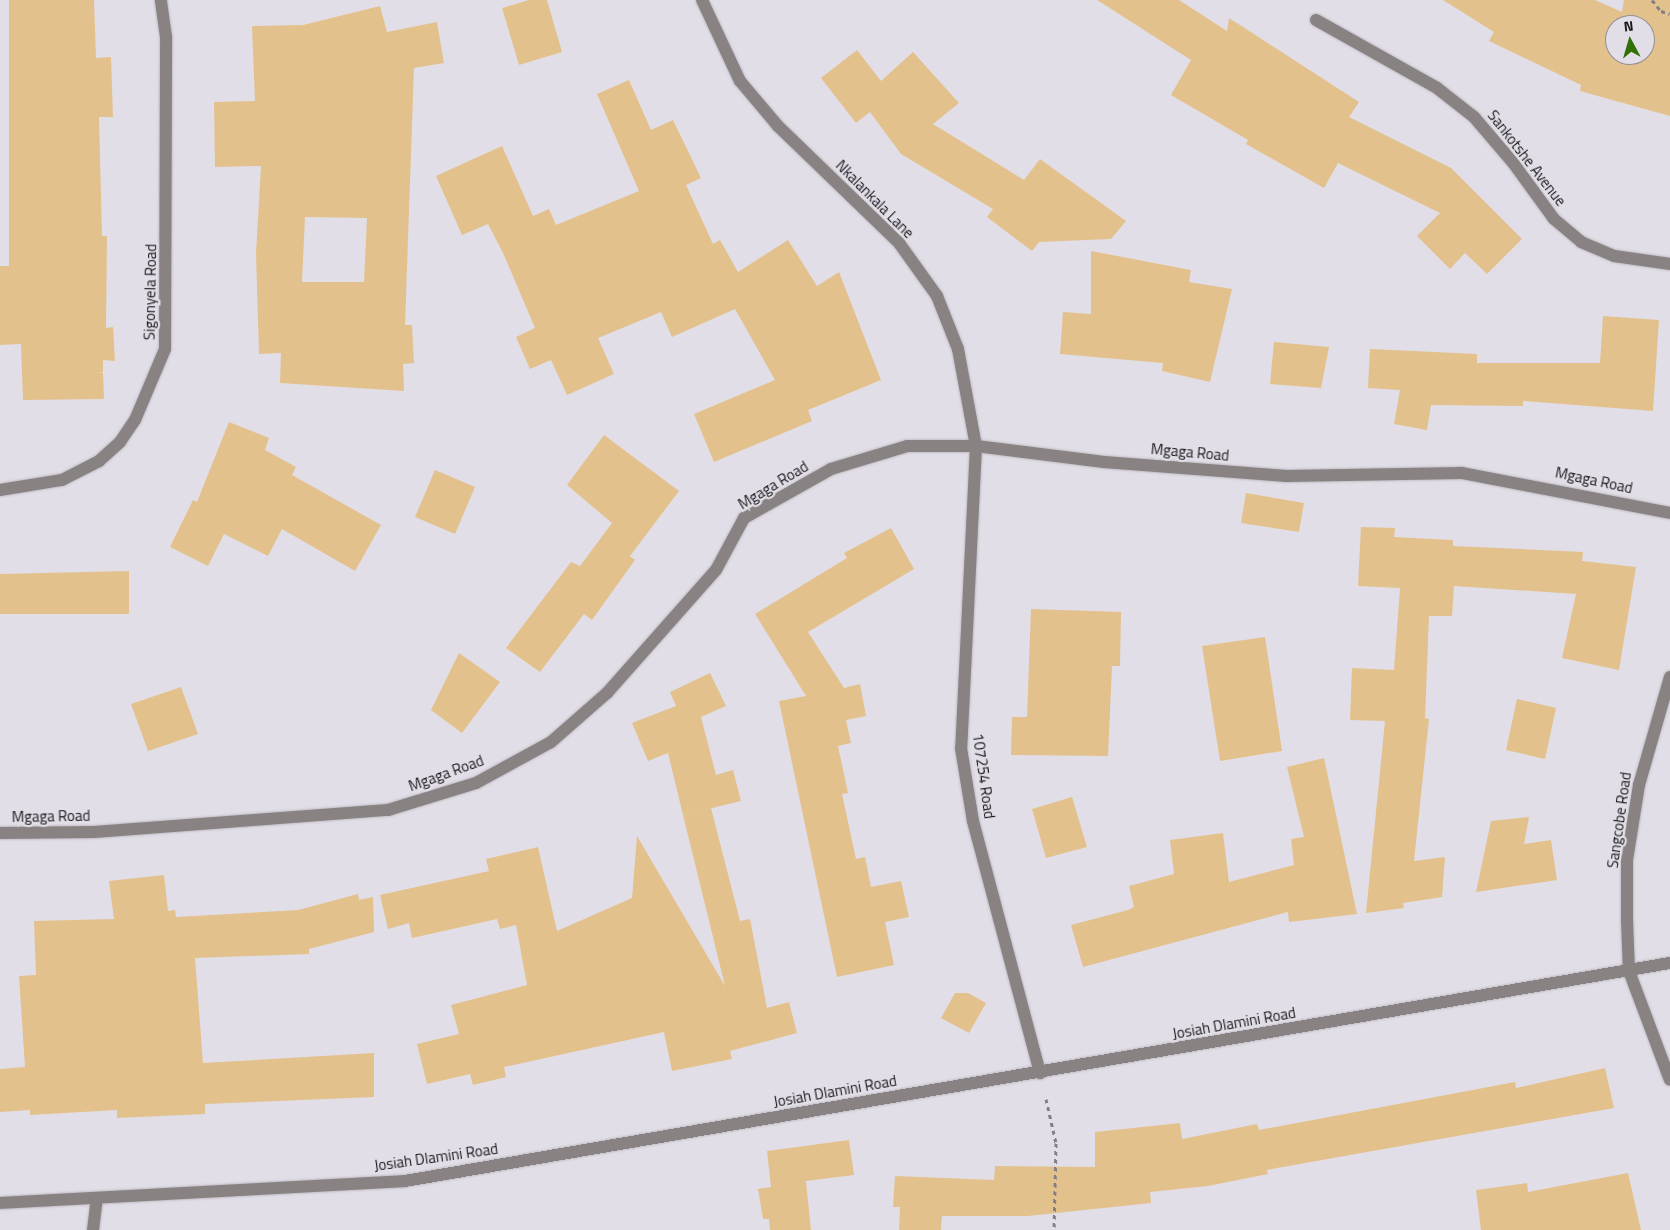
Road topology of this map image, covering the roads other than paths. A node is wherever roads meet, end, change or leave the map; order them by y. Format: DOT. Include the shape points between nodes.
graph roads {
  1 [pos="161,0"];
  2 [pos="702,0"];
  3 [pos="1316,20"];
  4 [pos="1670,264"];
  5 [pos="976,446"];
  6 [pos="0,490"];
  7 [pos="1670,513"];
  8 [pos="1670,677"];
  9 [pos="0,833"];
  10 [pos="1670,963"];
  11 [pos="1629,971"];
  12 [pos="1040,1073"];
  13 [pos="1670,1080"];
  14 [pos="97,1199"];
  15 [pos="0,1203"];
  16 [pos="93,1230"];
  1 -- 6 [label="street, Sigonyela Road" via="166,37 165,349 135,420 120,442 98,462 62,480"];
  2 -- 5 [label="street, Nkalankala Lane" via="740,81 778,126 899,244 937,296 958,349"];
  3 -- 4 [label="street, Sankotshe Avenue" via="1437,88 1474,116 1554,219 1581,242 1614,256"];
  5 -- 7 [label="street, Mgaga Road" via="1104,462 1286,476 1462,473"];
  5 -- 9 [label="street, Mgaga Road" via="908,446 831,469 744,518 716,570 607,693 552,742 476,783 388,810 320,818 94,832"];
  5 -- 12 [label="street, 107254 Road" via="961,748 973,821"];
  8 -- 11 [label="street, Sangcobe Road" via="1639,785 1627,860"];
  10 -- 11 [label="street, Josiah Dlamini Road"];
  11 -- 12 [label="street, Josiah Dlamini Road"];
  11 -- 13 [label="street, Sangcobe Road"];
  12 -- 14 [label="street, Josiah Dlamini Road" via="405,1181"];
  14 -- 15 [label="street, Josiah Dlamini Road"];
  14 -- 16 [label="street"];
}
